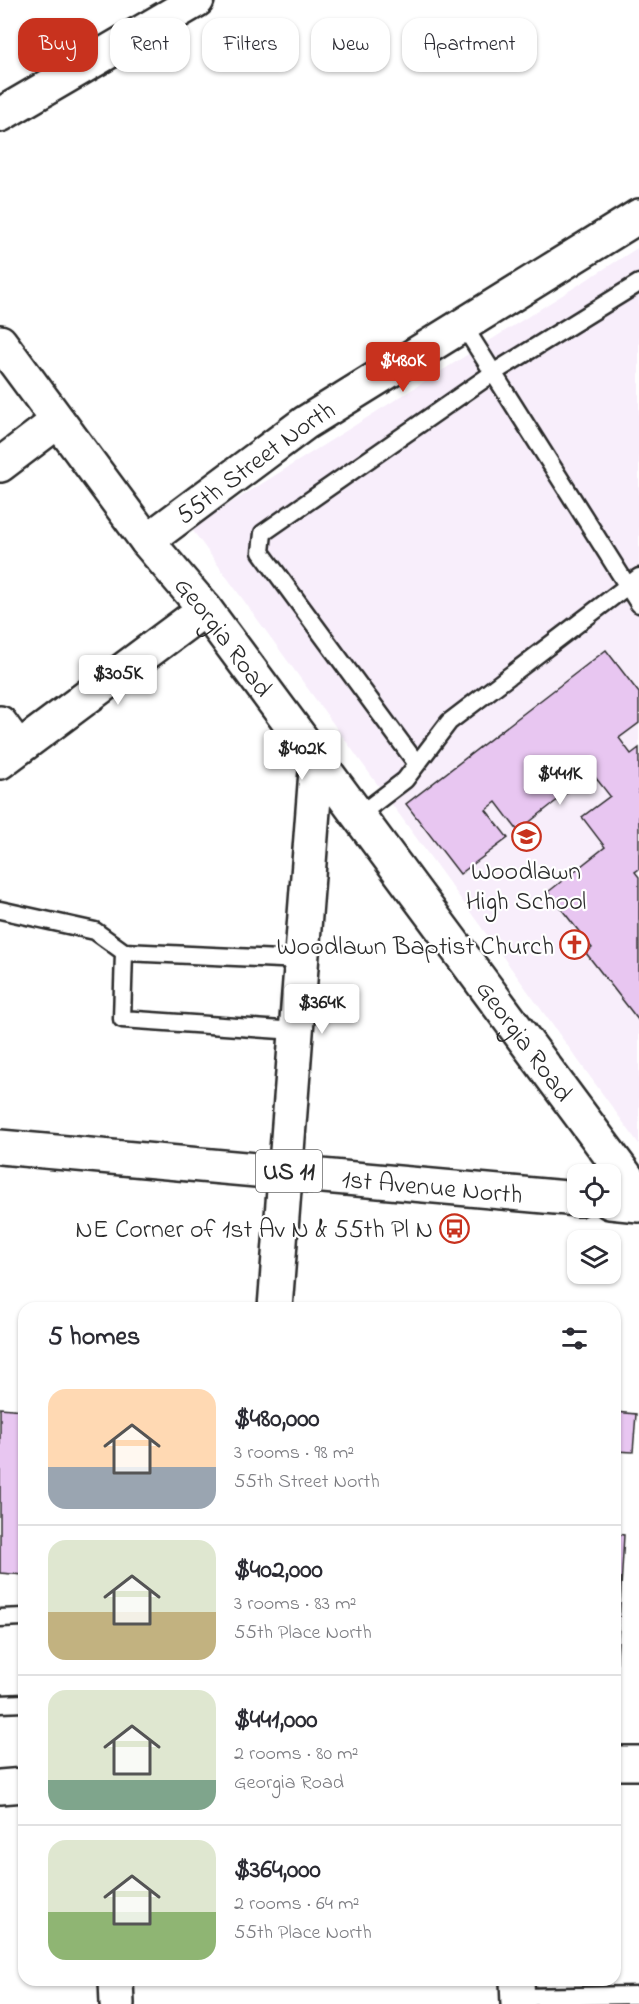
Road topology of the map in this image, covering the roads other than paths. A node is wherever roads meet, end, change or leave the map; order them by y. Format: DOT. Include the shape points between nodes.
graph roads {
  1 [pos="197,0"];
  2 [pos="0,115"];
  3 [pos="639,216"];
  4 [pos="639,283"];
  5 [pos="463,325"];
  6 [pos="0,342"];
  7 [pos="493,373"];
  8 [pos="58,421"];
  9 [pos="0,465"];
  10 [pos="147,541"];
  11 [pos="633,581"];
  12 [pos="639,604"];
  13 [pos="205,609"];
  14 [pos="6,745"];
  15 [pos="317,758"];
  16 [pos="417,764"];
  17 [pos="359,815"];
  18 [pos="0,910"];
  19 [pos="124,952"];
  20 [pos="302,960"];
  21 [pos="297,1031"];
  22 [pos="0,1147"];
  23 [pos="286,1171"];
  24 [pos="639,1194"];
  25 [pos="567,1198"];
  26 [pos="621,1203"];
  27 [pos="639,1205"];
  28 [pos="275,1302"];
  29 [pos="18,1617"];
  30 [pos="0,1618"];
  31 [pos="18,1703"];
  32 [pos="0,1704"];
  33 [pos="621,1763"];
  34 [pos="639,1763"];
  35 [pos="18,1786"];
  36 [pos="0,1787"];
  37 [pos="116,1986"];
  38 [pos="518,1994"];
  39 [pos="639,1995"];
  40 [pos="117,2004"];
  1 -- 2 [label="street"];
  3 -- 5 [label="street, 55th Street North"];
  4 -- 7 [label="lane"];
  5 -- 7 [label="lane"];
  5 -- 10 [label="street, 55th Street North" via="305,423"];
  6 -- 8 [label="street, Georgia Road"];
  7 -- 11 [label="lane"];
  7 -- 16 [label="lane" via="263,533 261,552"];
  8 -- 9 [label="street"];
  8 -- 10 [label="street, Georgia Road"];
  10 -- 13 [label="street, Georgia Road"];
  11 -- 12 [label="lane"];
  11 -- 16 [label="lane" via="449,722"];
  13 -- 14 [label="street"];
  13 -- 15 [label="street, Georgia Road"];
  15 -- 17 [label="street, Georgia Road"];
  15 -- 20 [label="street"];
  16 -- 17 [label="lane" via="405,780"];
  17 -- 24 [label="street, Georgia Road"];
  18 -- 19 [label="lane" via="95,932"];
  19 -- 20 [label="lane"];
  19 -- 21 [label="lane" via="122,1019"];
  20 -- 21 [label="street"];
  21 -- 23 [label="street"];
  22 -- 23 [label="street, 1st Avenue North / US 11"];
  23 -- 25 [label="street, 1st Avenue North / US 11"];
  23 -- 28 [label="street"];
  26 -- 27 [label="street"];
  29 -- 30 [label="lane"];
  31 -- 32 [label="lane"];
  33 -- 34 [label="street"];
  35 -- 36 [label="street"];
  37 -- 40 [label="street"];
  38 -- 39 [label="lane"];
}
